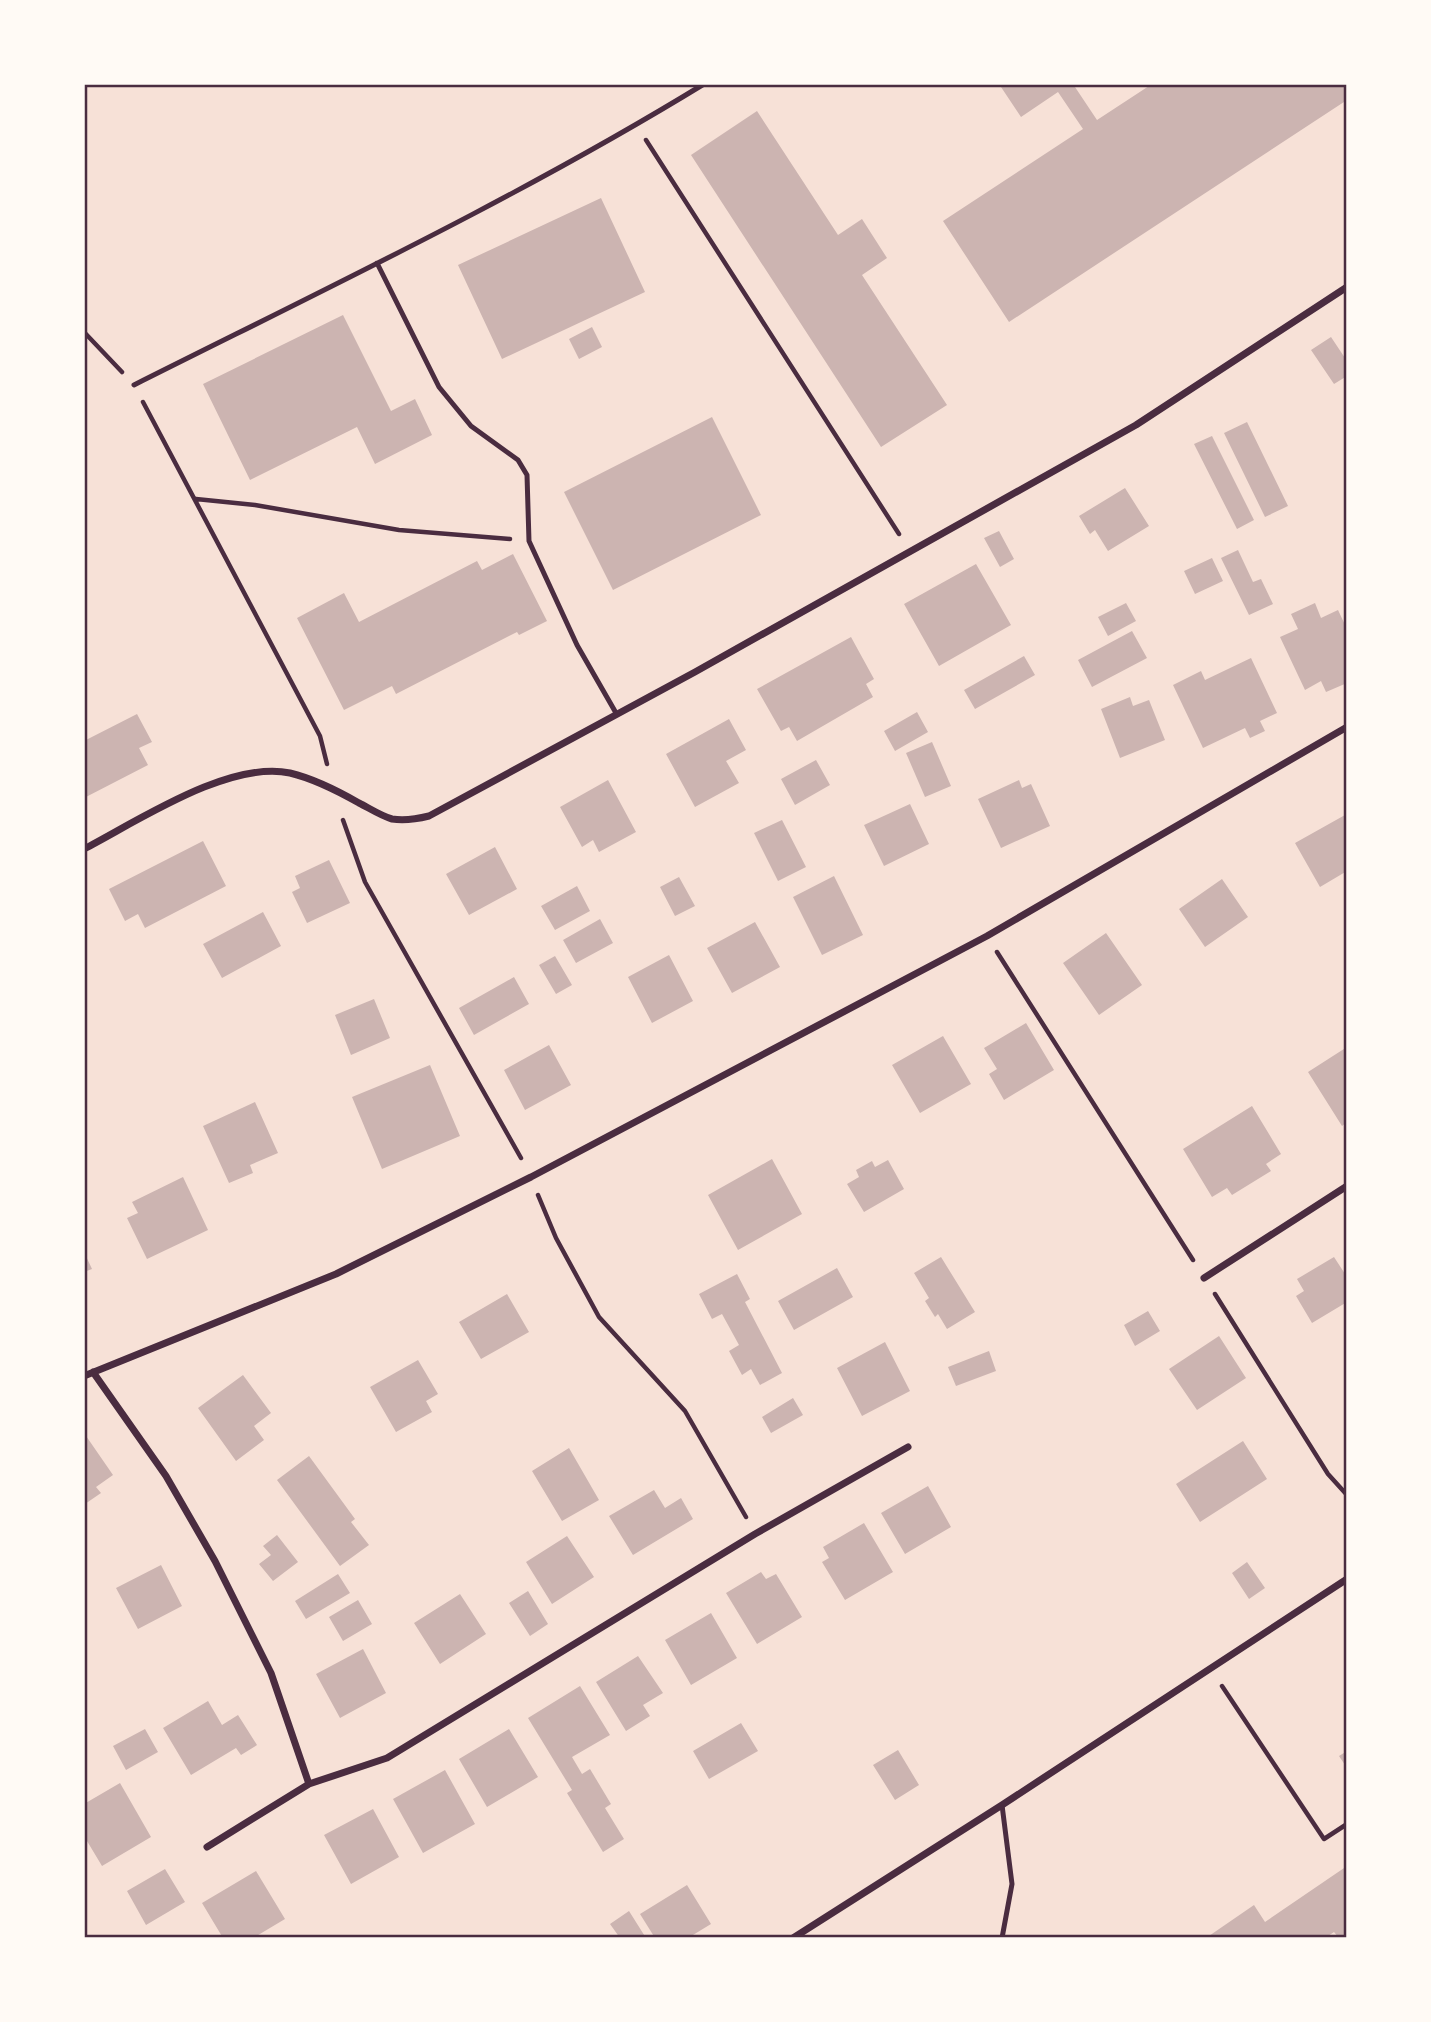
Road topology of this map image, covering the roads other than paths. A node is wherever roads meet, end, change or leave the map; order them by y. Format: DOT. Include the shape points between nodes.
graph roads {
  1 [pos="704,84"];
  2 [pos="377,263"];
  3 [pos="1347,287"];
  4 [pos="134,385"];
  5 [pos="616,713"];
  6 [pos="1347,727"];
  7 [pos="84,849"];
  8 [pos="1347,1186"];
  9 [pos="1204,1278"];
  10 [pos="93,1372"];
  11 [pos="84,1376"];
  12 [pos="908,1447"];
  13 [pos="1347,1579"];
  14 [pos="309,1784"];
  15 [pos="1002,1805"];
  16 [pos="208,1847"];
  17 [pos="793,1938"];
  18 [pos="1002,1938"];
  1 -- 2 [label="lane"];
  2 -- 4 [label="lane"];
  2 -- 5 [label="lane" via="439,387 471,426 518,460 527,475 528,541 577,645"];
  3 -- 5 [label="street" via="1136,425"];
  5 -- 7 [label="street" via="429,816 392,819 332,788 291,774 264,772 211,783"];
  6 -- 10 [label="street" via="987,936 531,1177 336,1274"];
  8 -- 9 [label="street"];
  10 -- 11 [label="street"];
  10 -- 14 [label="street" via="166,1476 215,1561 271,1673"];
  12 -- 14 [label="street" via="755,1534 387,1758"];
  13 -- 15 [label="street"];
  14 -- 16 [label="street"];
  15 -- 17 [label="street"];
  15 -- 18 [label="lane" via="1012,1884"];
}
